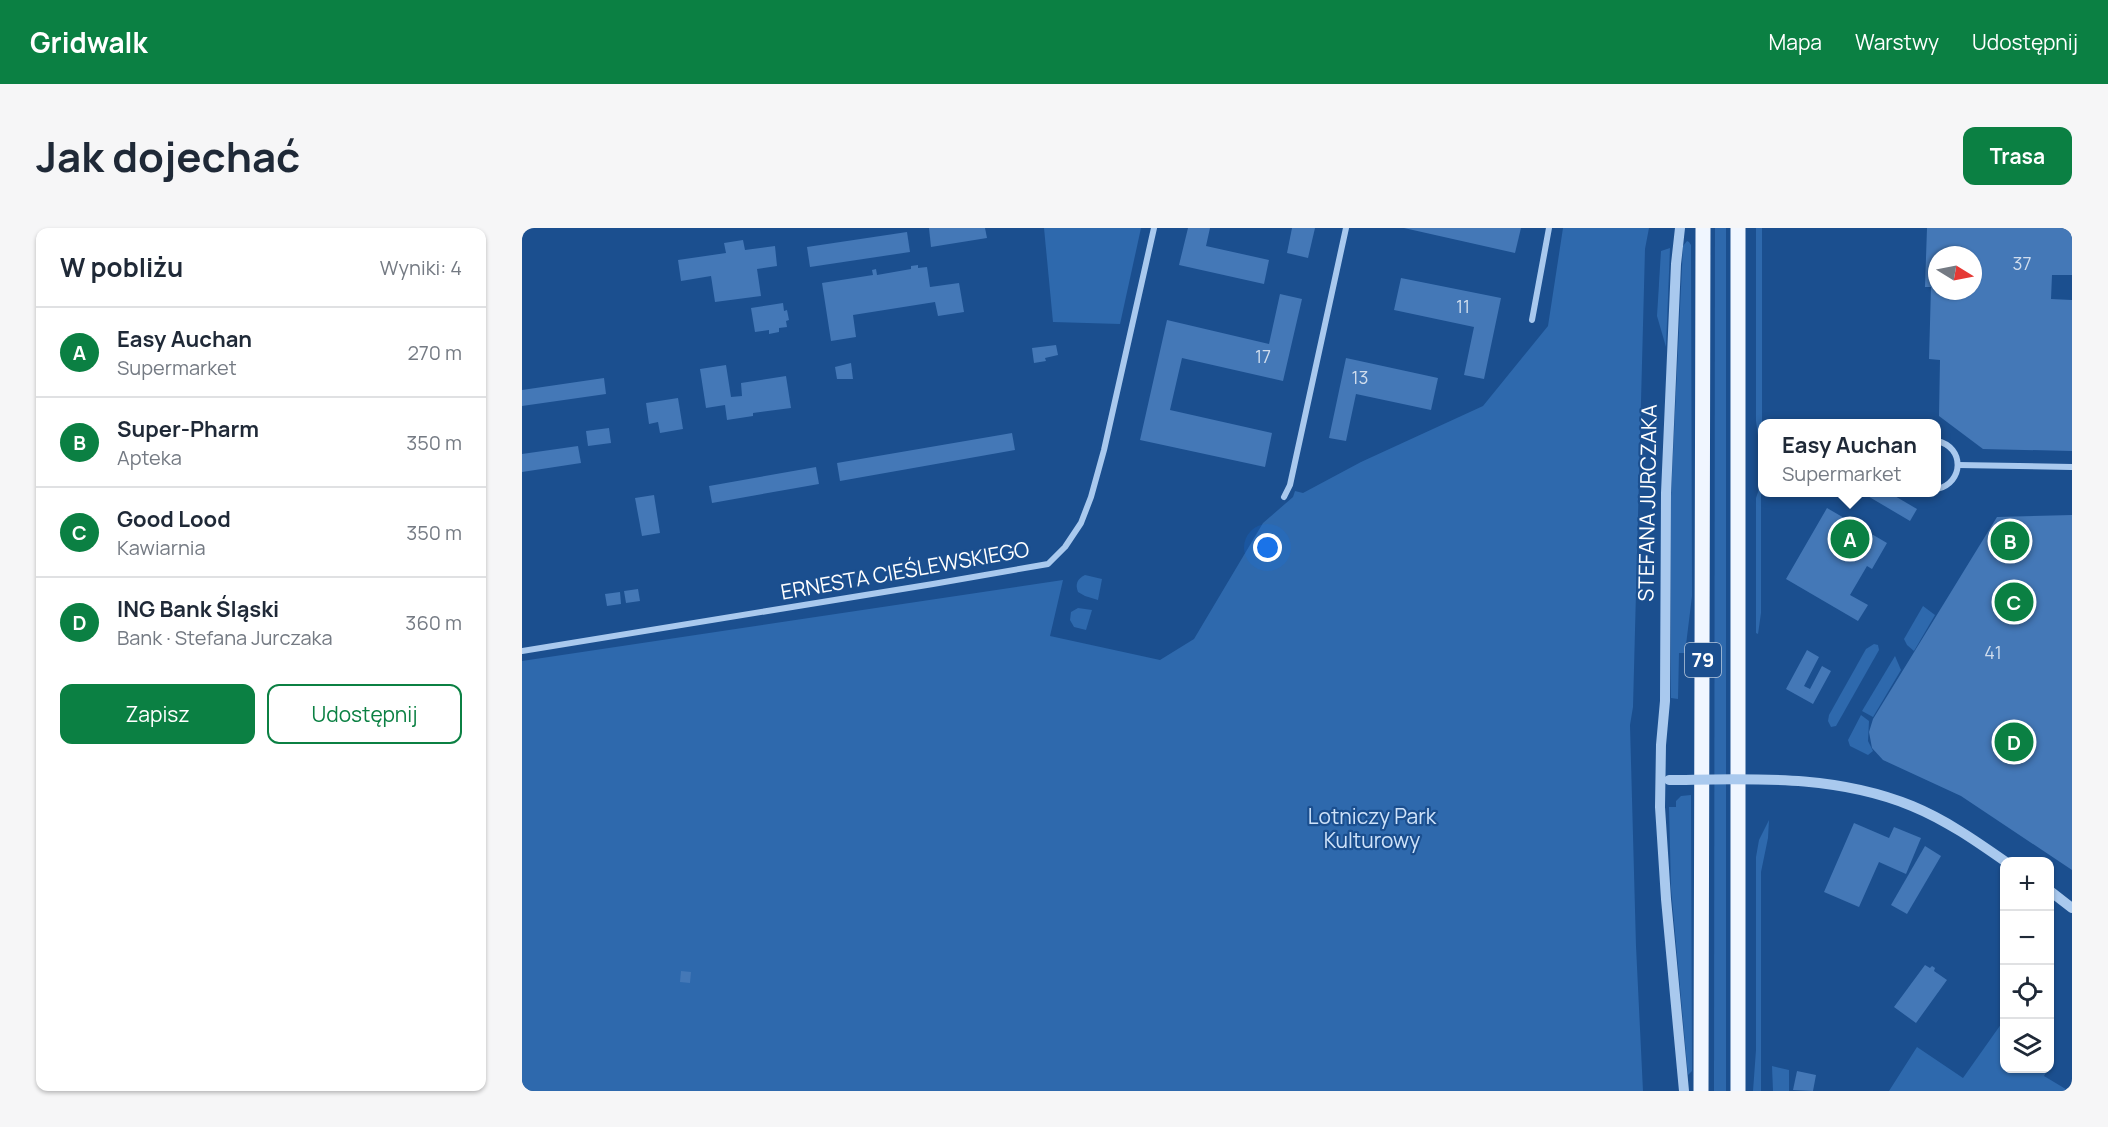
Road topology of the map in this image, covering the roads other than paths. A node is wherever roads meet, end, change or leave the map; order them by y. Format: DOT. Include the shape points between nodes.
graph roads {
  1 [pos="1154,228"];
  2 [pos="1346,228"];
  3 [pos="1550,228"];
  4 [pos="1680,228"];
  5 [pos="1703,228"];
  6 [pos="1738,228"];
  7 [pos="1532,320"];
  8 [pos="1941,442"];
  9 [pos="1958,465"];
  10 [pos="2072,467"];
  11 [pos="1941,488"];
  12 [pos="1284,498"];
  13 [pos="522,651"];
  14 [pos="1665,780"];
  15 [pos="2000,857"];
  16 [pos="2054,895"];
  17 [pos="2072,908"];
  18 [pos="1684,1091"];
  19 [pos="1701,1091"];
  20 [pos="1738,1091"];
  1 -- 13 [label="street, ERNESTA CIEŚLEWSKIEGO" via="1091,497 1076,531 1048,564"];
  2 -- 12 [label="street"];
  3 -- 7 [label="street"];
  4 -- 14 [label="street, STEFANA JURCZAKA" via="1665,493"];
  5 -- 19 [label="main road, 79"];
  6 -- 20 [label="main road, 79"];
  8 -- 9 [label="street" via="1954,451"];
  9 -- 10 [label="street"];
  9 -- 11 [label="street" via="1954,479"];
  14 -- 15 [label="street, bridge" via="1794,780 1865,790 1934,816"];
  14 -- 18 [label="street, STEFANA JURCZAKA" via="1660,807"];
  16 -- 17 [label="street"];
}
